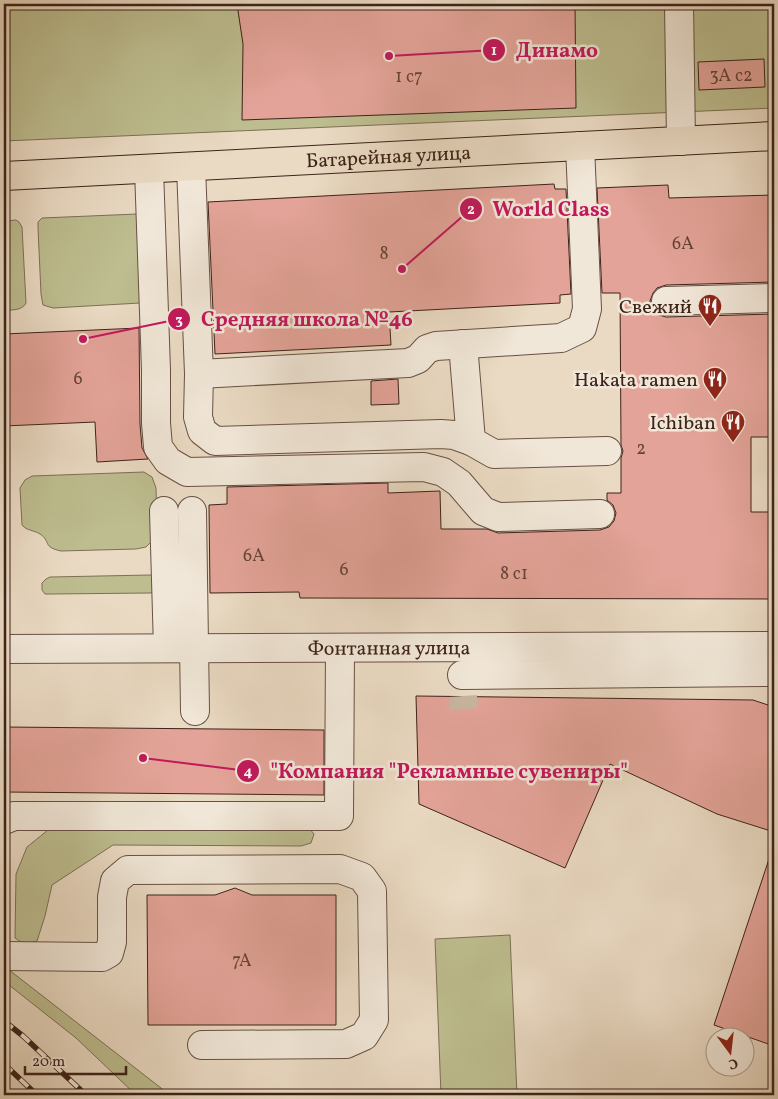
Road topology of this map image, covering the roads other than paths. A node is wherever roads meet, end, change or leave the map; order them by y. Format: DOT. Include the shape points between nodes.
graph roads {
  1 [pos="679,4"];
  2 [pos="774,136"];
  3 [pos="681,141"];
  4 [pos="580,146"];
  5 [pos="191,166"];
  6 [pos="149,169"];
  7 [pos="4,176"];
  8 [pos="774,298"];
  9 [pos="666,301"];
  10 [pos="463,344"];
  11 [pos="199,374"];
  12 [pos="471,441"];
  13 [pos="608,451"];
  14 [pos="164,511"];
  15 [pos="192,511"];
  16 [pos="600,514"];
  17 [pos="774,646"];
  18 [pos="462,647"];
  19 [pos="181,648"];
  20 [pos="340,648"];
  21 [pos="4,649"];
  22 [pos="4,657"];
  23 [pos="774,672"];
  24 [pos="195,711"];
  25 [pos="4,820"];
  26 [pos="4,956"];
  27 [pos="202,1045"];
  1 -- 3 [label="street"];
  2 -- 3 [label="main road, Батарейная улица"];
  3 -- 4 [label="main road, Батарейная улица"];
  4 -- 5 [label="main road, Батарейная улица"];
  4 -- 10 [label="street" via="587,309 582,328 561,338"];
  5 -- 6 [label="main road, Батарейная улица"];
  5 -- 11 [label="street"];
  6 -- 7 [label="main road, Батарейная улица"];
  6 -- 16 [label="street" via="158,447 168,462 186,472 424,467 443,472 458,483 483,511 498,516"];
  8 -- 9 [label="street"];
  10 -- 11 [label="street" via="427,349 418,359 408,363"];
  10 -- 12 [label="street"];
  11 -- 12 [label="street" via="198,416 202,431 215,441 441,434"];
  12 -- 13 [label="street" via="494,454"];
  14 -- 19 [label="street"];
  15 -- 19 [label="street"];
  17 -- 18 [label="street, Фонтанная улица"];
  18 -- 20 [label="street, Фонтанная улица"];
  18 -- 23 [label="street" via="463,686"];
  19 -- 20 [label="street, Фонтанная улица"];
  19 -- 21 [label="street, Фонтанная улица"];
  19 -- 24 [label="street"];
  20 -- 25 [label="street" via="346,693 339,816 14,816"];
  21 -- 22 [label="street"];
  26 -- 27 [label="street" via="102,957 109,953 115,880 128,870 340,869 362,877 372,891 374,1020 364,1036 346,1044"];
}
